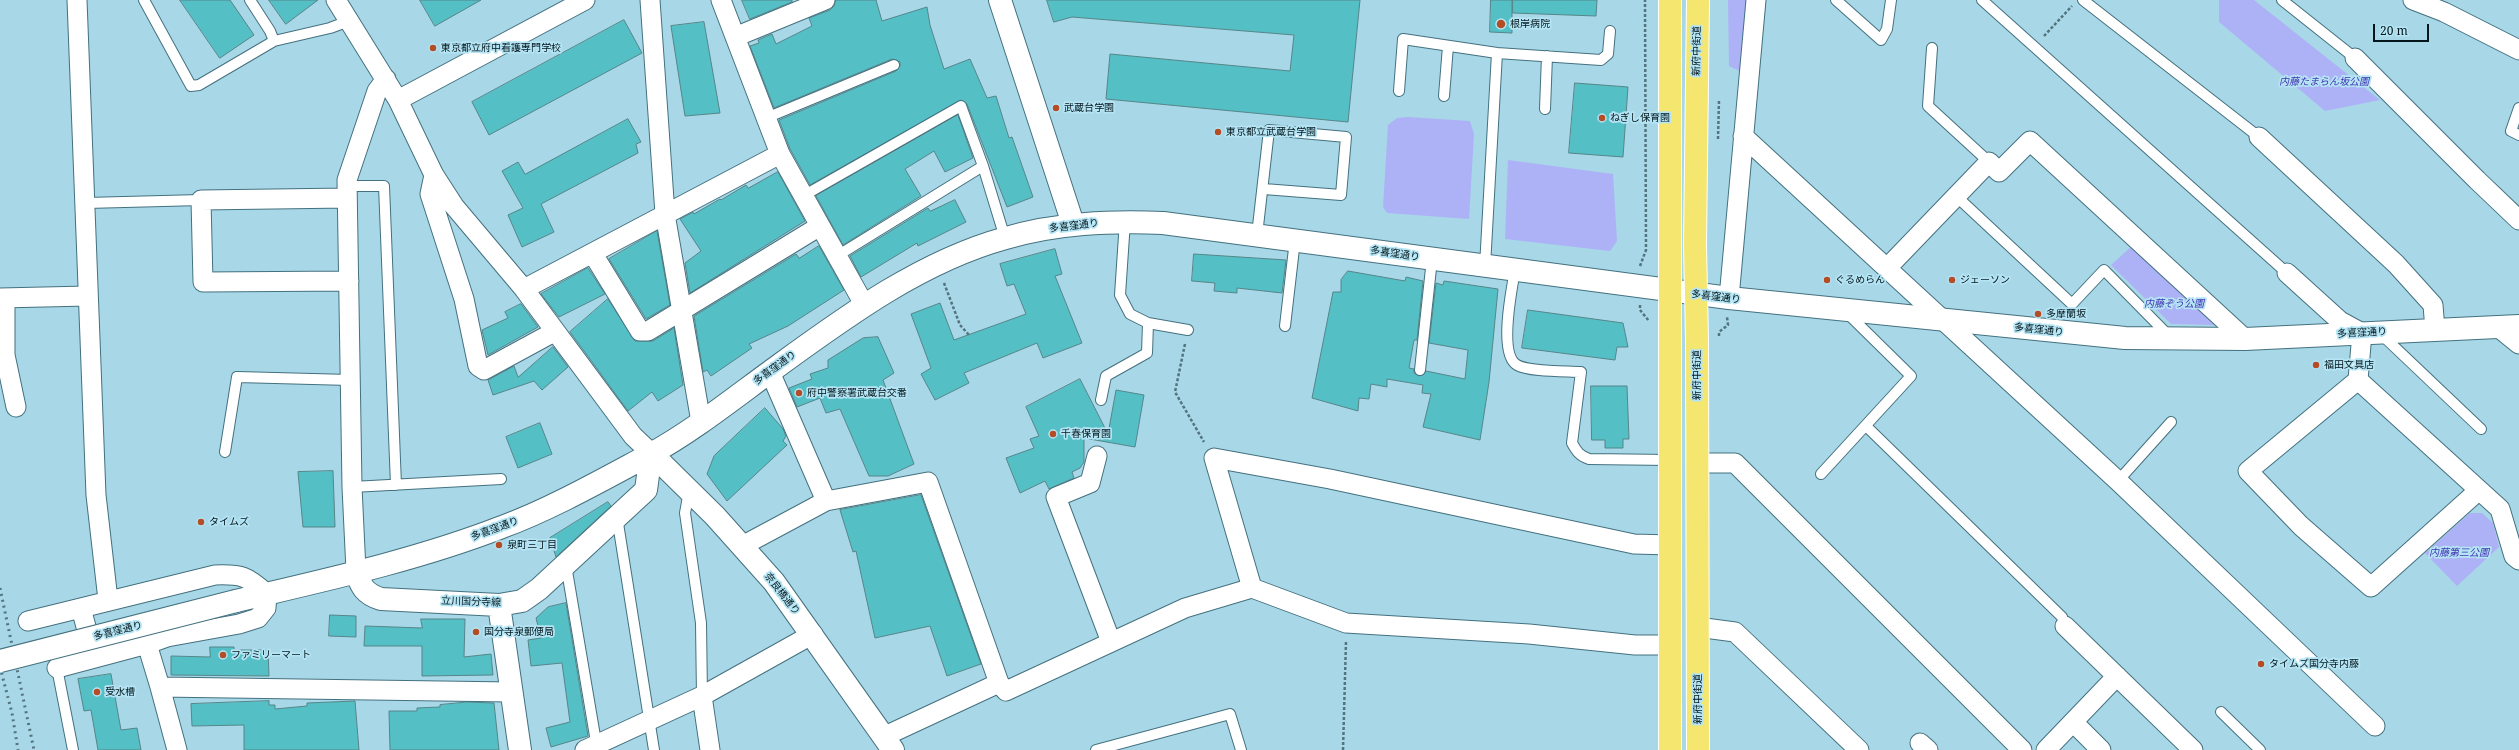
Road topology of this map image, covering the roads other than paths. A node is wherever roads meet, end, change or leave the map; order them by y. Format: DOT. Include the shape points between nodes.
graph roads {
  1 [pos="77,0"];
  2 [pos="144,0"];
  3 [pos="250,0"];
  4 [pos="336,0"];
  5 [pos="585,0"];
  6 [pos="650,0"];
  7 [pos="721,0"];
  8 [pos="825,0"];
  9 [pos="1000,0"];
  10 [pos="1670,0"];
  11 [pos="1685,0"];
  12 [pos="1698,0"];
  13 [pos="1756,0"];
  14 [pos="1836,0"];
  15 [pos="1891,0"];
  16 [pos="1982,0"];
  17 [pos="2083,0"];
  18 [pos="2282,0"];
  19 [pos="2413,0"];
  20 [pos="2446,6"];
  21 [pos="349,21"];
  22 [pos="1610,31"];
  23 [pos="735,37"];
  24 [pos="274,41"];
  25 [pos="1448,46"];
  26 [pos="1932,48"];
  27 [pos="2519,50"];
  28 [pos="1497,53"];
  29 [pos="1547,56"];
  30 [pos="2355,58"];
  31 [pos="894,64"];
  32 [pos="386,79"];
  33 [pos="1399,92"];
  34 [pos="1444,96"];
  35 [pos="398,100"];
  36 [pos="2519,108"];
  37 [pos="1545,109"];
  38 [pos="766,118"];
  39 [pos="2519,135"];
  40 [pos="1743,136"];
  41 [pos="2259,137"];
  42 [pos="780,154"];
  43 [pos="1989,162"];
  44 [pos="983,166"];
  45 [pos="434,175"];
  46 [pos="1264,189"];
  47 [pos="347,192"];
  48 [pos="803,196"];
  49 [pos="1956,196"];
  50 [pos="201,200"];
  51 [pos="86,203"];
  52 [pos="665,214"];
  53 [pos="2519,220"];
  54 [pos="1124,221"];
  55 [pos="1073,224"];
  56 [pos="820,226"];
  57 [pos="1258,235"];
  58 [pos="1005,238"];
  59 [pos="1295,240"];
  60 [pos="593,254"];
  61 [pos="837,256"];
  62 [pos="1432,258"];
  63 [pos="1484,266"];
  64 [pos="1887,268"];
  65 [pos="1515,270"];
  66 [pos="2287,273"];
  67 [pos="349,281"];
  68 [pos="524,289"];
  69 [pos="1669,290"];
  70 [pos="1696,294"];
  71 [pos="88,296"];
  72 [pos="3,298"];
  73 [pos="1729,298"];
  74 [pos="865,306"];
  75 [pos="682,310"];
  76 [pos="1846,312"];
  77 [pos="1942,321"];
  78 [pos="1148,323"];
  79 [pos="1285,326"];
  80 [pos="2508,326"];
  81 [pos="1188,330"];
  82 [pos="2435,330"];
  83 [pos="554,332"];
  84 [pos="2370,333"];
  85 [pos="2173,339"];
  86 [pos="2245,339"];
  87 [pos="2519,344"];
  88 [pos="1420,370"];
  89 [pos="770,372"];
  90 [pos="350,380"];
  91 [pos="2358,380"];
  92 [pos="1101,400"];
  93 [pos="16,407"];
  94 [pos="701,422"];
  95 [pos="2172,422"];
  96 [pos="1866,426"];
  97 [pos="2481,429"];
  98 [pos="225,452"];
  99 [pos="651,454"];
  100 [pos="1097,456"];
  101 [pos="1670,460"];
  102 [pos="1698,463"];
  103 [pos="1821,474"];
  104 [pos="501,478"];
  105 [pos="2118,481"];
  106 [pos="396,485"];
  107 [pos="352,487"];
  108 [pos="689,491"];
  109 [pos="2478,491"];
  110 [pos="826,501"];
  111 [pos="616,517"];
  112 [pos="1670,545"];
  113 [pos="742,546"];
  114 [pos="2519,560"];
  115 [pos="566,564"];
  116 [pos="356,571"];
  117 [pos="1252,588"];
  118 [pos="267,594"];
  119 [pos="108,600"];
  120 [pos="499,605"];
  121 [pos="81,608"];
  122 [pos="28,621"];
  123 [pos="2065,626"];
  124 [pos="1698,627"];
  125 [pos="813,634"];
  126 [pos="1112,642"];
  127 [pos="147,644"];
  128 [pos="1670,645"];
  129 [pos="95,658"];
  130 [pos="0,661"];
  131 [pos="57,668"];
  132 [pos="2117,676"];
  133 [pos="999,683"];
  134 [pos="160,687"];
  135 [pos="511,692"];
  136 [pos="702,696"];
  137 [pos="2221,712"];
  138 [pos="649,720"];
  139 [pos="2073,722"];
  140 [pos="2375,726"];
  141 [pos="889,743"];
  142 [pos="593,748"];
  143 [pos="73,750"];
  144 [pos="177,750"];
  145 [pos="520,750"];
  146 [pos="654,750"];
  147 [pos="710,750"];
  148 [pos="1096,750"];
  149 [pos="1241,750"];
  150 [pos="1670,750"];
  151 [pos="1698,750"];
  152 [pos="1859,750"];
  153 [pos="2022,750"];
  154 [pos="2046,750"];
  155 [pos="2101,750"];
  156 [pos="2193,750"];
  157 [pos="2260,750"];
  1 -- 51 [label="street"];
  2 -- 24 [label="lane" via="191,86 199,85"];
  3 -- 24 [label="lane"];
  4 -- 21 [label="street"];
  5 -- 35 [label="street"];
  6 -- 52 [label="street"];
  7 -- 23 [label="street"];
  8 -- 23 [label="street"];
  9 -- 55 [label="main road"];
  10 -- 69 [label="main road"];
  11 -- 69 [label="main road, 新府中街道" via="1682,50 1681,269 1678,281"];
  12 -- 70 [label="main road, 新府中街道"];
  13 -- 40 [label="street"];
  14 -- 15 [label="lane" via="1881,40 1887,29"];
  16 -- 66 [label="lane"];
  17 -- 41 [label="lane"];
  18 -- 30 [label="lane"];
  19 -- 20 [label="street"];
  20 -- 27 [label="street"];
  21 -- 24 [label="lane"];
  21 -- 32 [label="street"];
  22 -- 29 [label="lane" via="1608,54 1601,60"];
  23 -- 38 [label="street"];
  25 -- 28 [label="lane"];
  25 -- 33 [label="lane" via="1403,39"];
  25 -- 34 [label="lane"];
  26 -- 43 [label="lane" via="1928,106"];
  28 -- 29 [label="lane"];
  28 -- 63 [label="lane"];
  29 -- 37 [label="lane"];
  30 -- 53 [label="street"];
  31 -- 38 [label="lane"];
  32 -- 35 [label="street"];
  32 -- 47 [label="street" via="377,91 347,180"];
  35 -- 45 [label="street"];
  36 -- 39 [label="lane" via="2510,131"];
  38 -- 42 [label="street"];
  40 -- 64 [label="street"];
  40 -- 73 [label="street"];
  41 -- 82 [label="street" via="2396,264 2432,305"];
  42 -- 48 [label="street"];
  42 -- 52 [label="street"];
  43 -- 49 [label="street"];
  43 -- 86 [label="street" via="1999,172 2030,141"];
  44 -- 48 [label="lane" via="961,106"];
  44 -- 58 [label="lane"];
  44 -- 61 [label="lane"];
  45 -- 68 [label="street" via="454,206"];
  45 -- 83 [label="street" via="430,194 464,299 478,366 484,370"];
  46 -- 46 [label="lane" via="1269,130 1346,137 1341,195"];
  46 -- 57 [label="lane"];
  47 -- 50 [label="street"];
  47 -- 67 [label="street"];
  47 -- 106 [label="lane" via="384,186"];
  48 -- 56 [label="street"];
  49 -- 64 [label="street"];
  49 -- 85 [label="lane" via="2072,304 2104,270"];
  50 -- 51 [label="lane"];
  50 -- 67 [label="street" via="203,282"];
  51 -- 71 [label="street"];
  52 -- 60 [label="street"];
  52 -- 75 [label="street"];
  54 -- 55 [label="main road, 多喜窪通り"];
  54 -- 57 [label="main road, 多喜窪通り" via="1163,223"];
  54 -- 78 [label="lane" via="1120,295 1130,314"];
  55 -- 58 [label="main road, 多喜窪通り"];
  56 -- 61 [label="street"];
  56 -- 75 [label="street"];
  57 -- 59 [label="main road, 多喜窪通り"];
  58 -- 74 [label="main road, 多喜窪通り" via="938,263"];
  59 -- 62 [label="main road, 多喜窪通り"];
  59 -- 79 [label="lane"];
  60 -- 68 [label="street"];
  60 -- 75 [label="street" via="640,331 648,331"];
  61 -- 74 [label="street"];
  62 -- 63 [label="main road, 多喜窪通り"];
  62 -- 88 [label="lane"];
  63 -- 65 [label="main road, 多喜窪通り"];
  64 -- 77 [label="street"];
  65 -- 69 [label="main road, 多喜窪通り"];
  65 -- 101 [label="lane" via="1508,312 1508,351 1512,361 1521,367 1581,372 1572,443 1576,451 1589,459"];
  66 -- 84 [label="street" via="2340,321"];
  67 -- 90 [label="street"];
  68 -- 83 [label="street"];
  69 -- 70 [label="main road, 多喜窪通り"];
  69 -- 101 [label="main road"];
  70 -- 73 [label="main road, 多喜窪通り"];
  70 -- 102 [label="main road, 新府中街道"];
  71 -- 72 [label="street"];
  71 -- 119 [label="street" via="96,494"];
  72 -- 93 [label="street" via="6,355"];
  73 -- 76 [label="main road, 多喜窪通り"];
  74 -- 89 [label="main road, 多喜窪通り"];
  75 -- 94 [label="street"];
  76 -- 77 [label="main road, 多喜窪通り"];
  76 -- 96 [label="lane" via="1911,376"];
  77 -- 85 [label="main road, 多喜窪通り" via="2125,338"];
  77 -- 105 [label="street"];
  78 -- 81 [label="lane"];
  78 -- 92 [label="lane" via="1147,353 1106,376"];
  80 -- 82 [label="main road, 多喜窪通り"];
  80 -- 87 [label="street"];
  82 -- 84 [label="main road, 多喜窪通り"];
  83 -- 99 [label="street" via="633,436"];
  84 -- 86 [label="main road, 多喜窪通り"];
  84 -- 91 [label="street"];
  84 -- 97 [label="lane"];
  85 -- 86 [label="main road, 多喜窪通り"];
  89 -- 94 [label="main road, 多喜窪通り"];
  89 -- 110 [label="street"];
  90 -- 98 [label="lane" via="237,377"];
  90 -- 107 [label="street"];
  91 -- 109 [label="street"];
  91 -- 109 [label="street" via="2248,471 2301,526 2371,587"];
  94 -- 99 [label="main road, 多喜窪通り"];
  95 -- 105 [label="lane"];
  96 -- 103 [label="lane"];
  96 -- 123 [label="lane" via="2062,617"];
  99 -- 108 [label="main road, 奈良橋通り"];
  99 -- 111 [label="main road, 立川国分寺線" via="646,490"];
  99 -- 116 [label="main road, 多喜窪通り" via="503,527"];
  100 -- 126 [label="street" via="1090,483 1056,497"];
  101 -- 112 [label="main road"];
  102 -- 124 [label="main road, 新府中街道"];
  102 -- 153 [label="street" via="1735,464"];
  104 -- 106 [label="lane"];
  105 -- 140 [label="street"];
  106 -- 107 [label="lane"];
  107 -- 116 [label="street"];
  108 -- 113 [label="main road, 奈良橋通り"];
  108 -- 136 [label="lane" via="685,513 701,623"];
  109 -- 114 [label="street" via="2500,509 2514,556"];
  110 -- 113 [label="street"];
  110 -- 133 [label="street" via="928,482"];
  111 -- 115 [label="main road, 立川国分寺線"];
  111 -- 138 [label="lane"];
  112 -- 117 [label="street" via="1634,544 1330,478 1214,458"];
  112 -- 128 [label="main road"];
  113 -- 125 [label="main road, 奈良橋通り" via="774,582"];
  115 -- 120 [label="main road, 立川国分寺線" via="522,601"];
  115 -- 142 [label="lane"];
  116 -- 118 [label="main road"];
  116 -- 120 [label="main road, 立川国分寺線" via="368,595 381,599"];
  117 -- 126 [label="street" via="1185,608"];
  117 -- 128 [label="street" via="1346,623 1529,634 1635,645"];
  118 -- 119 [label="street" via="250,578 220,574"];
  118 -- 127 [label="street" via="266,608 258,618 167,637"];
  118 -- 130 [label="main road, 多喜窪通り, bridge"];
  119 -- 121 [label="street"];
  120 -- 135 [label="main road"];
  121 -- 122 [label="street"];
  121 -- 129 [label="street"];
  123 -- 132 [label="street"];
  124 -- 151 [label="main road, 新府中街道"];
  124 -- 152 [label="street" via="1735,632"];
  125 -- 136 [label="street"];
  125 -- 141 [label="main road, 奈良橋通り"];
  126 -- 133 [label="street" via="1006,691"];
  127 -- 129 [label="street"];
  127 -- 134 [label="street"];
  128 -- 150 [label="main road"];
  129 -- 131 [label="street"];
  131 -- 143 [label="lane"];
  132 -- 139 [label="street"];
  132 -- 156 [label="street"];
  133 -- 141 [label="street"];
  134 -- 135 [label="street"];
  134 -- 144 [label="street"];
  135 -- 145 [label="main road"];
  136 -- 138 [label="street"];
  136 -- 147 [label="street"];
  137 -- 157 [label="lane"];
  138 -- 142 [label="street"];
  138 -- 146 [label="lane"];
  139 -- 154 [label="street"];
  139 -- 155 [label="street"];
  148 -- 149 [label="lane" via="1230,714"];
}
